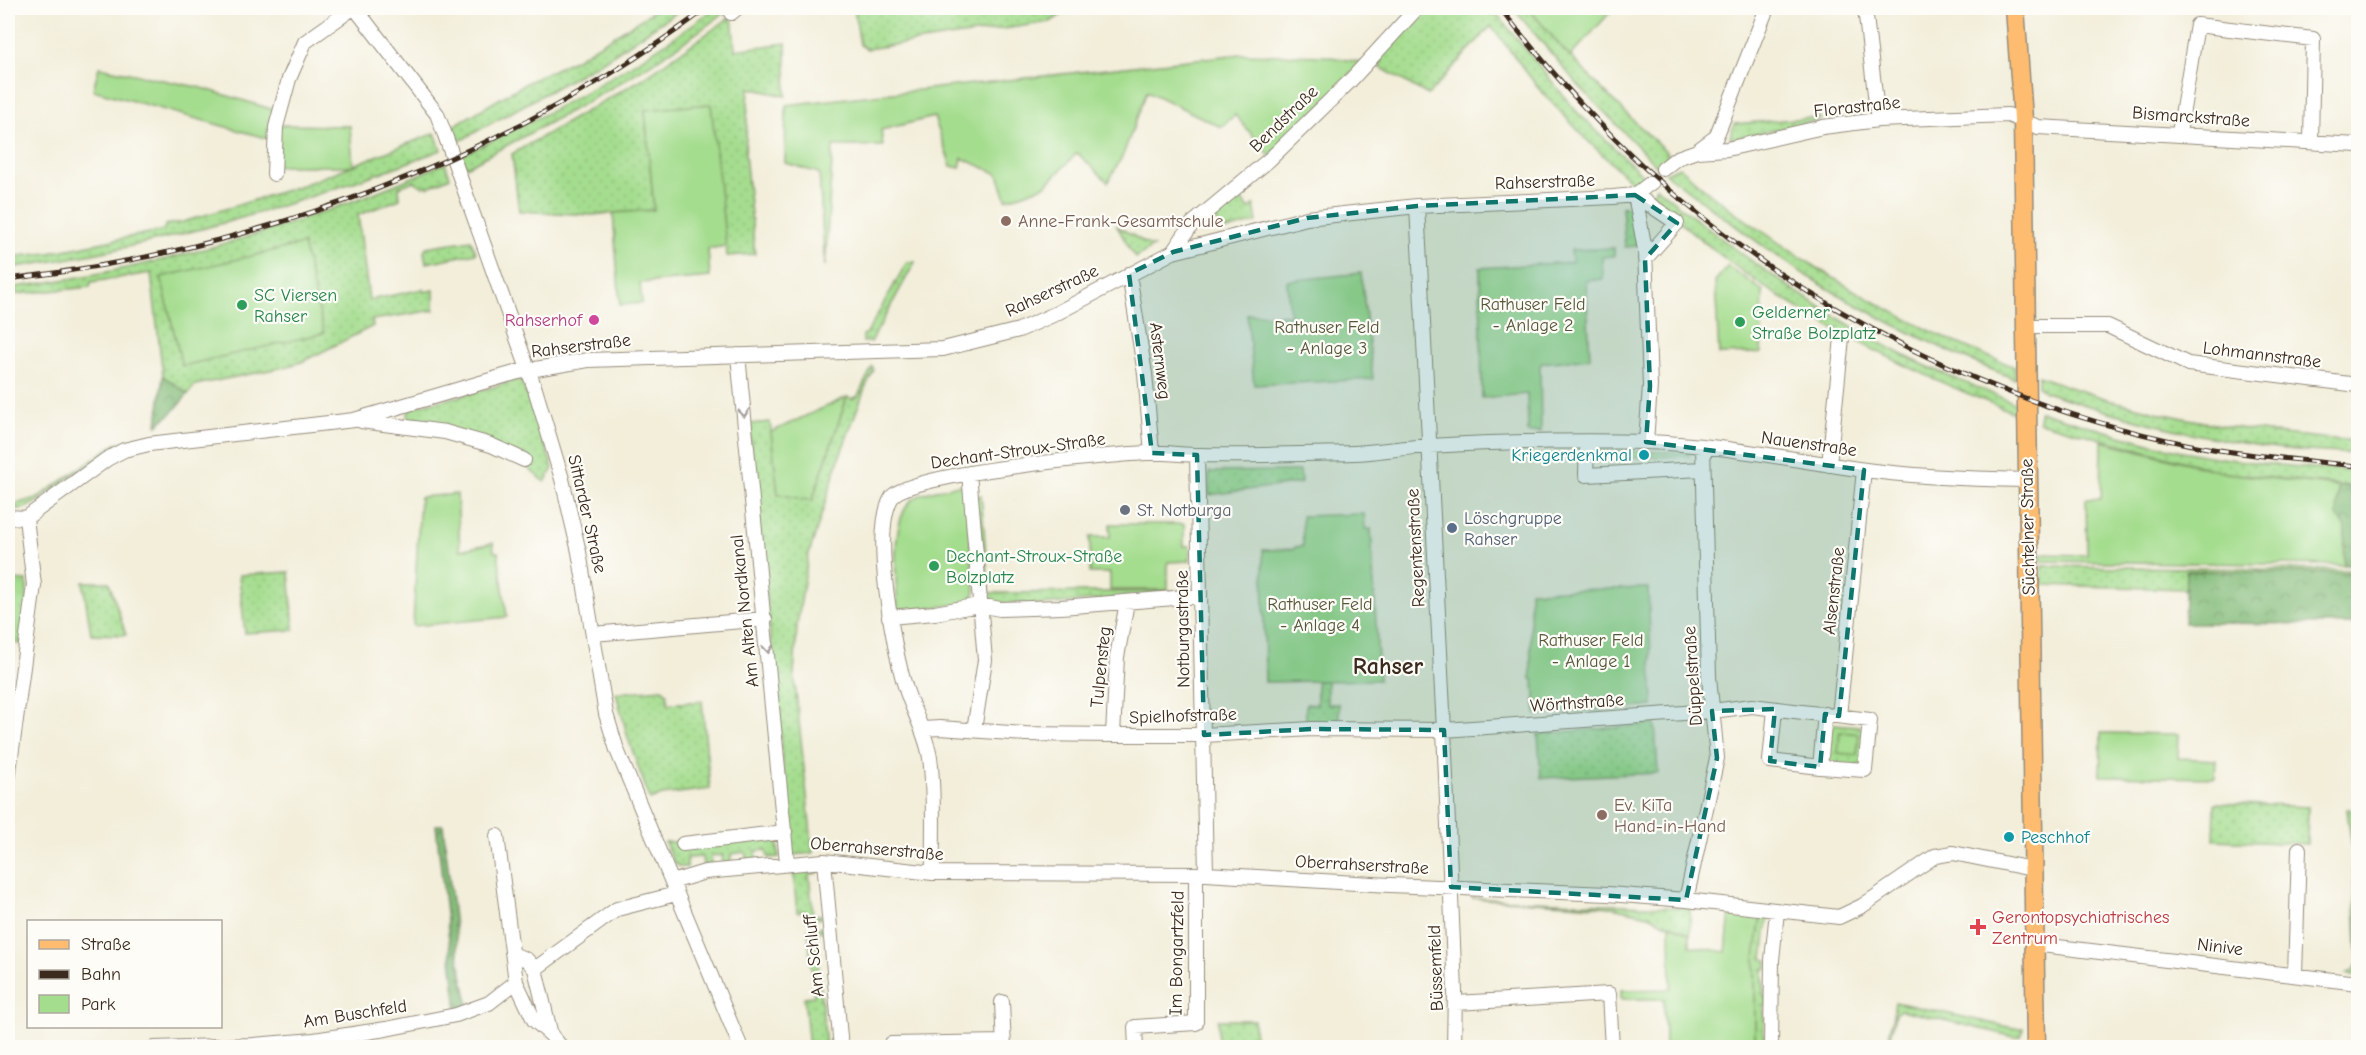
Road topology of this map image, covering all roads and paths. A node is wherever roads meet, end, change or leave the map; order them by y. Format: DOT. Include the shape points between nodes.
graph roads {
  1 [pos="354,8"];
  2 [pos="1417,8"];
  3 [pos="1767,8"];
  4 [pos="1865,8"];
  5 [pos="2015,8"];
  6 [pos="2023,119"];
  7 [pos="1878,120"];
  8 [pos="2179,133"];
  9 [pos="2311,142"];
  10 [pos="2358,145"];
  11 [pos="1697,151"];
  12 [pos="1663,169"];
  13 [pos="274,174"];
  14 [pos="1652,182"];
  15 [pos="1635,195"];
  16 [pos="1417,206"];
  17 [pos="1173,252"];
  18 [pos="1645,259"];
  19 [pos="1129,274"];
  20 [pos="2025,327"];
  21 [pos="1842,338"];
  22 [pos="738,355"];
  23 [pos="528,370"];
  24 [pos="2358,385"];
  25 [pos="354,420"];
  26 [pos="1587,442"];
  27 [pos="1646,442"];
  28 [pos="1429,446"];
  29 [pos="1703,446"];
  30 [pos="1152,453"];
  31 [pos="1197,455"];
  32 [pos="524,460"];
  33 [pos="1829,465"];
  34 [pos="1702,469"];
  35 [pos="1864,470"];
  36 [pos="969,473"];
  37 [pos="2027,480"];
  38 [pos="8,517"];
  39 [pos="26,518"];
  40 [pos="1200,596"];
  41 [pos="1127,602"];
  42 [pos="980,605"];
  43 [pos="889,617"];
  44 [pos="765,619"];
  45 [pos="593,634"];
  46 [pos="1775,709"];
  47 [pos="1712,711"];
  48 [pos="1832,715"];
  49 [pos="923,729"];
  50 [pos="974,730"];
  51 [pos="1444,730"];
  52 [pos="1113,735"];
  53 [pos="1204,735"];
  54 [pos="1820,767"];
  55 [pos="8,779"];
  56 [pos="785,832"];
  57 [pos="497,836"];
  58 [pos="682,844"];
  59 [pos="2299,849"];
  60 [pos="824,861"];
  61 [pos="787,862"];
  62 [pos="2032,869"];
  63 [pos="933,873"];
  64 [pos="1201,874"];
  65 [pos="1451,887"];
  66 [pos="674,888"];
  67 [pos="1686,900"];
  68 [pos="1777,911"];
  69 [pos="2033,944"];
  70 [pos="513,954"];
  71 [pos="535,969"];
  72 [pos="2295,974"];
  73 [pos="516,982"];
  74 [pos="2358,983"];
  75 [pos="1002,1002"];
  76 [pos="1455,1003"];
  77 [pos="551,1035"];
  78 [pos="1004,1045"];
  79 [pos="154,1047"];
  80 [pos="562,1047"];
  81 [pos="741,1047"];
  82 [pos="841,1047"];
  83 [pos="892,1047"];
  84 [pos="1136,1047"];
  85 [pos="1454,1047"];
  86 [pos="1612,1047"];
  87 [pos="1771,1047"];
  88 [pos="2036,1047"];
  1 -- 13 [label="street, Sittarder Straße" via="305,42 289,79 276,127"];
  1 -- 23 [label="street, Sittarder Straße" via="437,114"];
  2 -- 17 [label="street, Bendstraße" via="1270,159 1192,224"];
  3 -- 11 [label="street" via="1716,137"];
  4 -- 7 [label="street"];
  5 -- 6 [label="main road, Süchtelner Straße"];
  6 -- 7 [label="street, Florastraße" via="2008,115"];
  6 -- 8 [label="street, Bismarckstraße" via="2038,127"];
  6 -- 20 [label="main road, Süchtelner Straße"];
  7 -- 11 [label="street, Florastraße" via="1823,127 1727,149"];
  8 -- 9 [label="street, Bismarckstraße"];
  8 -- 9 [label="street" via="2197,25 2313,39"];
  9 -- 10 [label="street, Bismarckstraße"];
  11 -- 12 [label="street" via="1677,158"];
  14 -- 15 [label="street"];
  15 -- 16 [label="street, Rahserstraße"];
  15 -- 18 [label="street"];
  15 -- 18 [label="street" via="1677,223"];
  16 -- 17 [label="street, Rahserstraße" via="1307,218"];
  16 -- 28 [label="street, Regentenstraße"];
  17 -- 19 [label="street, Rahserstraße"];
  18 -- 27 [label="street" via="1650,386"];
  19 -- 22 [label="street, Rahserstraße" via="1019,330 943,349"];
  19 -- 30 [label="street, Asternweg" via="1145,374"];
  20 -- 24 [label="street, Lohmannstraße" via="2108,326 2188,364"];
  20 -- 37 [label="main road, Süchtelner Straße"];
  21 -- 33 [label="street"];
  22 -- 23 [label="street, Rahserstraße" via="609,358"];
  22 -- 44 [label="street, Am Alten Nordkanal, one-way"];
  23 -- 25 [label="street, Rahserstraße"];
  23 -- 45 [label="street, Sittarder Straße" via="573,523"];
  25 -- 32 [label="street, Rahserstraße" via="445,432 491,445"];
  25 -- 39 [label="street, Rahserstraße" via="124,450"];
  26 -- 27 [label="street, Nauenstraße"];
  26 -- 28 [label="street, Nauenstraße"];
  26 -- 34 [label="street" via="1586,475"];
  27 -- 29 [label="street, Nauenstraße"];
  28 -- 31 [label="street, Dechant-Stroux-Straße" via="1360,453"];
  28 -- 51 [label="street, Regentenstraße"];
  29 -- 33 [label="street, Nauenstraße"];
  29 -- 34 [label="street, Düppelstraße"];
  30 -- 31 [label="street, Dechant-Stroux-Straße"];
  30 -- 36 [label="street, Dechant-Stroux-Straße"];
  31 -- 40 [label="street, Notburgastraße"];
  33 -- 35 [label="street, Nauenstraße"];
  34 -- 47 [label="street, Düppelstraße"];
  35 -- 37 [label="street, Nauenstraße"];
  35 -- 48 [label="street, Alsenstraße"];
  36 -- 42 [label="street"];
  36 -- 43 [label="street, Dechant-Stroux-Straße" via="899,490 890,499 884,561"];
  37 -- 62 [label="main road, Süchtelner Straße"];
  38 -- 39 [label="street"];
  39 -- 55 [label="street" via="34,585"];
  40 -- 41 [label="street"];
  40 -- 53 [label="street, Notburgastraße"];
  41 -- 42 [label="street" via="1000,609"];
  41 -- 52 [label="street, Tulpensteg" via="1117,657"];
  42 -- 43 [label="street"];
  42 -- 50 [label="street" via="985,660"];
  43 -- 49 [label="street, Dechant-Stroux-Straße" via="905,687"];
  44 -- 45 [label="street"];
  44 -- 56 [label="street, Am Alten Nordkanal, one-way"];
  45 -- 66 [label="street, Sittarder Straße" via="606,714 617,750"];
  46 -- 47 [label="street" via="1752,706"];
  46 -- 48 [label="street"];
  46 -- 54 [label="street" via="1770,761"];
  47 -- 51 [label="street, Wörthstraße"];
  47 -- 67 [label="street, Düppelstraße" via="1717,759"];
  48 -- 54 [label="street, Alsenstraße"];
  48 -- 54 [label="street" via="1870,720 1865,770"];
  49 -- 50 [label="street, Spielhofstraße"];
  49 -- 63 [label="street, Dechant-Stroux-Straße" via="930,758"];
  50 -- 52 [label="street, Spielhofstraße"];
  51 -- 53 [label="street, Spielhofstraße" via="1312,729"];
  51 -- 65 [label="street, Regentenstraße"];
  52 -- 53 [label="street, Spielhofstraße"];
  53 -- 64 [label="street, Notburgastraße"];
  56 -- 58 [label="street, Oberrahserstraße"];
  56 -- 61 [label="street, Am Alten Nordkanal"];
  57 -- 70 [label="street"];
  59 -- 72 [label="street"];
  60 -- 61 [label="street, Oberrahserstraße"];
  60 -- 63 [label="street, Oberrahserstraße"];
  60 -- 82 [label="street, Am Schluff"];
  61 -- 66 [label="street, Oberrahserstraße" via="705,872"];
  62 -- 68 [label="street, Oberrahserstraße" via="1953,853 1935,856 1862,906 1839,917"];
  62 -- 69 [label="main road, Süchtelner Straße"];
  63 -- 64 [label="street, Oberrahserstraße"];
  64 -- 65 [label="street, Oberrahserstraße"];
  64 -- 84 [label="street, Im Bongartzfeld" via="1196,1023 1136,1027"];
  65 -- 67 [label="street, Oberrahserstraße"];
  65 -- 76 [label="street, Büssemfeld"];
  66 -- 71 [label="street, Oberrahserstraße" via="617,909"];
  66 -- 81 [label="street, Sittarder Straße"];
  67 -- 68 [label="street, Oberrahserstraße"];
  68 -- 87 [label="street"];
  69 -- 72 [label="street, Ninive"];
  69 -- 88 [label="main road, Süchtelner Straße"];
  70 -- 71 [label="street"];
  70 -- 73 [label="street"];
  71 -- 77 [label="street"];
  72 -- 74 [label="street, Ninive"];
  73 -- 77 [label="street" via="534,1020"];
  73 -- 79 [label="street, Am Buschfeld" via="489,1003 456,1015 386,1029 253,1045"];
  75 -- 78 [label="street"];
  76 -- 85 [label="street, Büssemfeld"];
  76 -- 86 [label="street" via="1609,994"];
  77 -- 80 [label="street"];
  78 -- 83 [label="street" via="891,1044"];
}
